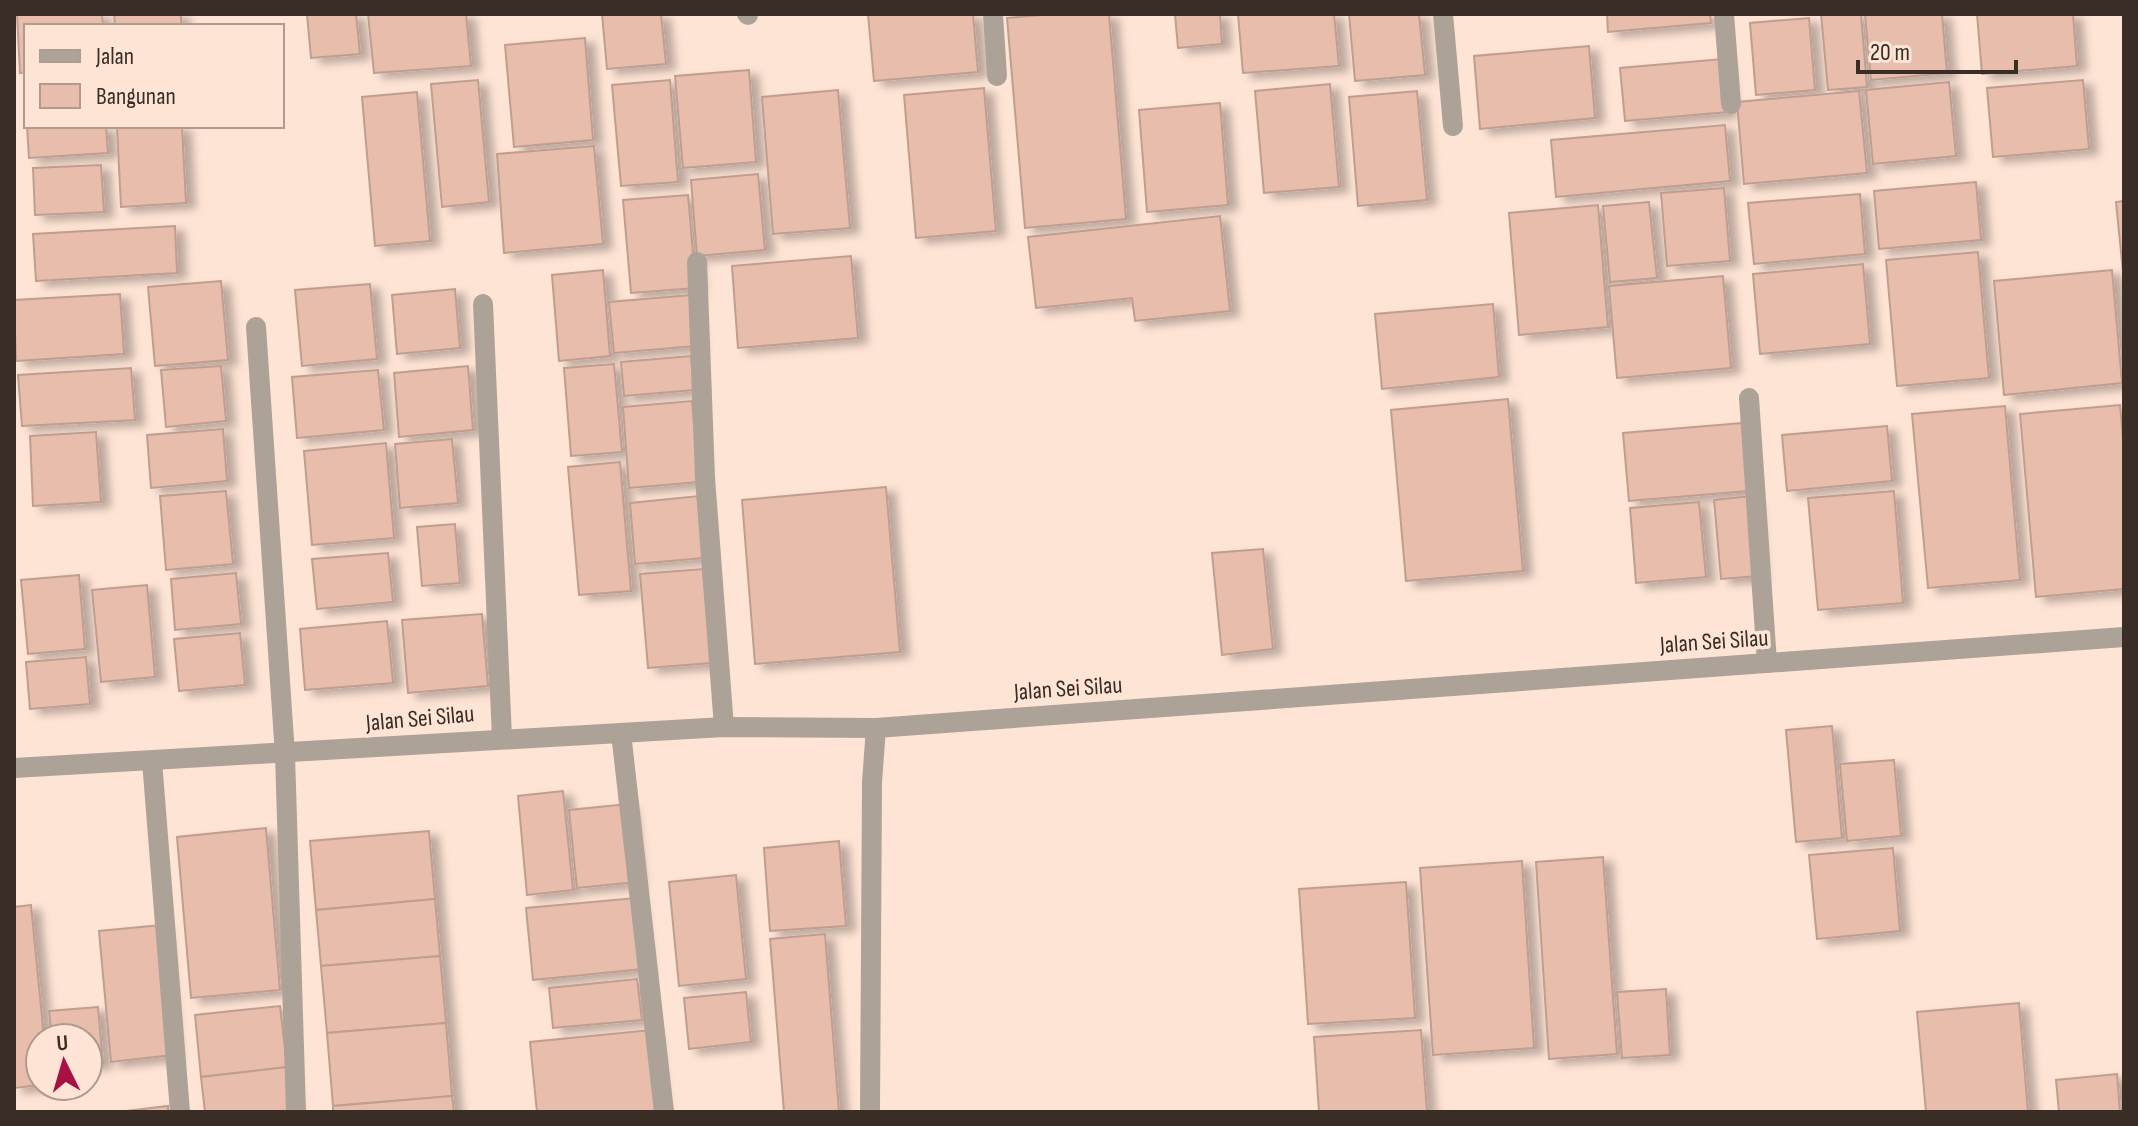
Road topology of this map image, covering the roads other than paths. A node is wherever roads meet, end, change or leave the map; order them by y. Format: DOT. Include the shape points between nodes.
graph roads {
  1 [pos="993,14"];
  2 [pos="1443,14"];
  3 [pos="1724,14"];
  4 [pos="997,76"];
  5 [pos="1731,104"];
  6 [pos="1453,126"];
  7 [pos="697,262"];
  8 [pos="483,304"];
  9 [pos="256,327"];
  10 [pos="1749,398"];
  11 [pos="2124,637"];
  12 [pos="1767,663"];
  13 [pos="724,727"];
  14 [pos="876,728"];
  15 [pos="621,733"];
  16 [pos="502,738"];
  17 [pos="285,755"];
  18 [pos="152,761"];
  19 [pos="14,768"];
  20 [pos="180,1112"];
  21 [pos="296,1112"];
  22 [pos="664,1112"];
  23 [pos="870,1112"];
  1 -- 4 [label="street"];
  2 -- 6 [label="street"];
  3 -- 5 [label="street"];
  7 -- 13 [label="street" via="705,478"];
  8 -- 16 [label="street"];
  9 -- 17 [label="street"];
  10 -- 12 [label="street"];
  11 -- 12 [label="street, Jalan Sei Silau"];
  12 -- 14 [label="street, Jalan Sei Silau"];
  13 -- 14 [label="street, Jalan Sei Silau"];
  13 -- 15 [label="street, Jalan Sei Silau"];
  14 -- 23 [label="street"];
  15 -- 16 [label="street, Jalan Sei Silau"];
  15 -- 22 [label="street"];
  16 -- 17 [label="street, Jalan Sei Silau"];
  17 -- 18 [label="street, Jalan Sei Silau"];
  17 -- 21 [label="street"];
  18 -- 19 [label="street, Jalan Sei Silau"];
  18 -- 20 [label="street"];
}
